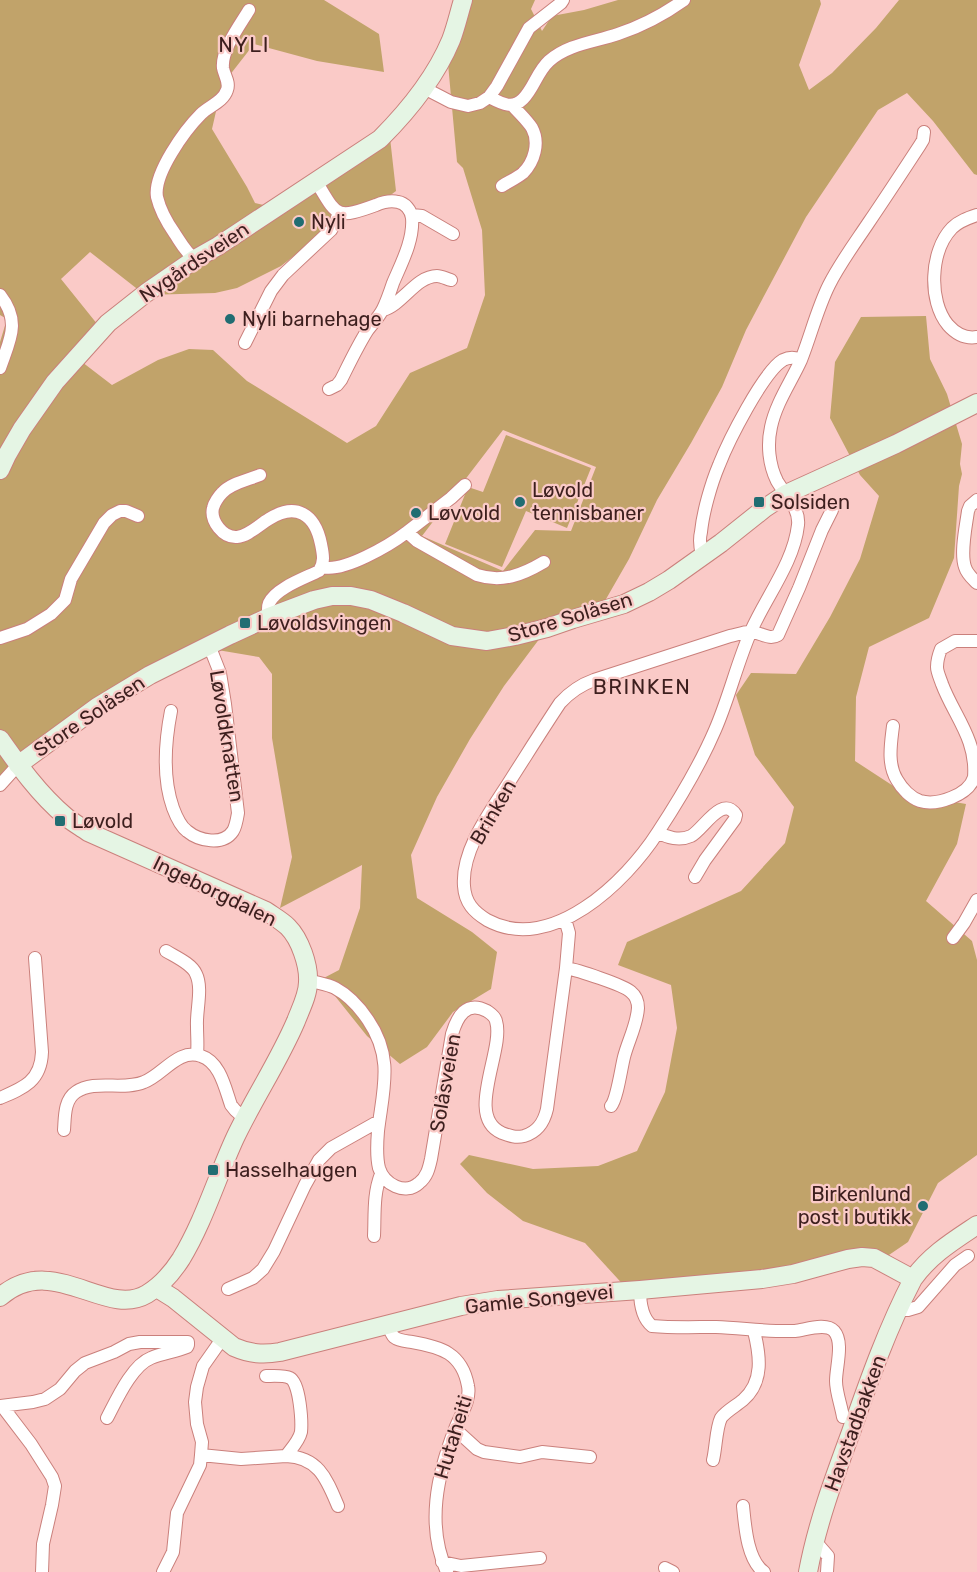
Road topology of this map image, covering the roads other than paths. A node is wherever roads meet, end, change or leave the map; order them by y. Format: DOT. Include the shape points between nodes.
graph roads {
  1 [pos="464,0"];
  2 [pos="563,0"];
  3 [pos="684,0"];
  4 [pos="249,10"];
  5 [pos="424,88"];
  6 [pos="489,97"];
  7 [pos="513,106"];
  8 [pos="924,132"];
  9 [pos="316,181"];
  10 [pos="502,186"];
  11 [pos="339,212"];
  12 [pos="412,215"];
  13 [pos="977,215"];
  14 [pos="453,234"];
  15 [pos="195,260"];
  16 [pos="451,280"];
  17 [pos="0,295"];
  18 [pos="383,310"];
  19 [pos="977,337"];
  20 [pos="245,343"];
  21 [pos="801,360"];
  22 [pos="0,368"];
  23 [pos="329,389"];
  24 [pos="977,403"];
  25 [pos="0,470"];
  26 [pos="260,475"];
  27 [pos="465,485"];
  28 [pos="786,494"];
  29 [pos="977,501"];
  30 [pos="832,510"];
  31 [pos="138,516"];
  32 [pos="407,532"];
  33 [pos="702,555"];
  34 [pos="544,562"];
  35 [pos="322,567"];
  36 [pos="977,583"];
  37 [pos="269,617"];
  38 [pos="751,631"];
  39 [pos="0,638"];
  40 [pos="977,641"];
  41 [pos="210,645"];
  42 [pos="171,711"];
  43 [pos="893,726"];
  44 [pos="0,739"];
  45 [pos="18,765"];
  46 [pos="0,785"];
  47 [pos="658,832"];
  48 [pos="695,877"];
  49 [pos="977,900"];
  50 [pos="565,919"];
  51 [pos="953,938"];
  52 [pos="166,951"];
  53 [pos="35,958"];
  54 [pos="566,968"];
  55 [pos="308,980"];
  56 [pos="197,1054"];
  57 [pos="0,1099"];
  58 [pos="611,1106"];
  59 [pos="244,1119"];
  60 [pos="380,1121"];
  61 [pos="64,1130"];
  62 [pos="381,1174"];
  63 [pos="977,1225"];
  64 [pos="374,1236"];
  65 [pos="968,1256"];
  66 [pos="913,1279"];
  67 [pos="157,1288"];
  68 [pos="228,1289"];
  69 [pos="640,1290"];
  70 [pos="0,1297"];
  71 [pos="899,1310"];
  72 [pos="388,1325"];
  73 [pos="754,1331"];
  74 [pos="222,1339"];
  75 [pos="267,1376"];
  76 [pos="1,1406"];
  77 [pos="843,1417"];
  78 [pos="107,1418"];
  79 [pos="455,1429"];
  80 [pos="201,1455"];
  81 [pos="286,1456"];
  82 [pos="590,1457"];
  83 [pos="713,1460"];
  84 [pos="338,1506"];
  85 [pos="743,1506"];
  86 [pos="815,1541"];
  87 [pos="540,1558"];
  88 [pos="445,1567"];
  89 [pos="42,1572"];
  90 [pos="163,1572"];
  91 [pos="764,1572"];
  92 [pos="808,1572"];
  93 [pos="827,1572"];
  1 -- 5 [label="main road, Nygårdsveien" via="446,50"];
  2 -- 6 [label="street" via="529,28"];
  3 -- 7 [label="street" via="640,25 560,53 544,66 524,98"];
  4 -- 15 [label="street" via="224,57 227,91 184,134 158,186 162,210"];
  5 -- 6 [label="street" via="468,106"];
  5 -- 9 [label="main road, Nygårdsveien" via="380,139"];
  6 -- 7 [label="street"];
  7 -- 10 [label="street" via="533,130 536,147 522,174"];
  8 -- 21 [label="street" via="900,177 832,279"];
  9 -- 11 [label="street"];
  9 -- 15 [label="main road, Nygårdsveien"];
  11 -- 12 [label="street" via="353,213 392,201 401,202"];
  11 -- 20 [label="street" via="331,230 282,275"];
  12 -- 14 [label="street" via="422,216"];
  12 -- 18 [label="street" via="407,248"];
  13 -- 19 [label="street" via="951,229 943,241 934,284 944,320 954,332"];
  15 -- 25 [label="main road, Nygårdsveien" via="108,322 55,382 22,429"];
  16 -- 18 [label="street" via="437,276 427,279"];
  17 -- 22 [label="street" via="13,324"];
  18 -- 23 [label="street" via="341,380"];
  21 -- 28 [label="street" via="771,427 770,462"];
  21 -- 33 [label="street" via="783,360 772,370 731,439 719,465 701,531"];
  24 -- 28 [label="main road, Store Solåsen"];
  26 -- 35 [label="street" via="222,493 213,509 217,524 222,531 238,537 283,512 299,511 313,522 320,539"];
  27 -- 32 [label="street"];
  28 -- 33 [label="main road, Store Solåsen"];
  28 -- 38 [label="street, Brinken" via="799,520 797,530 788,560"];
  29 -- 36 [label="street" via="968,511 963,554 964,567"];
  30 -- 38 [label="street, Brinken" via="778,635 771,638"];
  31 -- 39 [label="street" via="126,511 112,515 71,579 65,600 27,630"];
  32 -- 34 [label="street" via="485,578 517,576"];
  32 -- 35 [label="street" via="360,559 340,567"];
  33 -- 37 [label="main road, Store Solåsen" via="669,580 624,603 547,628 487,641 452,636 371,600 351,596 314,600"];
  35 -- 37 [label="street" via="275,594 267,609"];
  37 -- 41 [label="main road, Store Solåsen"];
  38 -- 47 [label="street, Brinken" via="715,729"];
  38 -- 50 [label="street, Brinken" via="581,685 549,719 478,832 466,861 464,885 471,908 508,929 525,930"];
  40 -- 43 [label="street" via="955,641 940,649 937,662 951,705 974,741 975,775 971,785 954,797 931,802 922,802 904,791 893,772"];
  41 -- 42 [label="street, Løvoldknatten" via="220,673 238,813 237,823 227,836 209,841 187,831 180,823 168,791 166,772"];
  41 -- 45 [label="main road, Store Solåsen" via="125,690"];
  44 -- 45 [label="main road, Ingeborgdalen"];
  45 -- 46 [label="street"];
  45 -- 55 [label="main road, Ingeborgdalen" via="47,800 88,832 272,915 290,928 302,950"];
  47 -- 48 [label="street" via="672,838 692,836 717,811 726,808 735,812 735,819"];
  47 -- 50 [label="street, Brinken" via="614,884"];
  49 -- 51 [label="street"];
  50 -- 54 [label="street, Solåsveien" via="569,933"];
  52 -- 56 [label="street" via="190,967 197,977"];
  53 -- 57 [label="street" via="41,1066 30,1083"];
  54 -- 58 [label="street" via="630,990 637,999 636,1022"];
  54 -- 62 [label="street, Solåsveien" via="547,1109 539,1127 521,1137 512,1137 498,1131 488,1119 485,1110 496,1045 496,1019 482,1008 468,1009 456,1020 452,1034 428,1172 421,1182 405,1189 391,1184"];
  55 -- 59 [label="main road, Ingeborgdalen" via="288,1039"];
  55 -- 60 [label="street" via="335,988 350,998 376,1031 385,1063"];
  56 -- 59 [label="street" via="214,1064 231,1105"];
  56 -- 61 [label="street" via="176,1059 143,1083 78,1090 67,1105"];
  59 -- 67 [label="main road, Ingeborgdalen" via="187,1248"];
  60 -- 62 [label="street" via="377,1147"];
  60 -- 68 [label="street" via="331,1148 319,1160 263,1269"];
  62 -- 64 [label="street" via="375,1199"];
  63 -- 66 [label="main road" via="934,1254"];
  65 -- 71 [label="street" via="918,1307"];
  66 -- 69 [label="main road, Gamle Songevei" via="874,1258 862,1257 762,1279"];
  66 -- 71 [label="main road, Havstadbakken"];
  67 -- 70 [label="main road" via="134,1299 120,1299 41,1280 24,1282"];
  67 -- 74 [label="main road, Gamle Songevei"];
  69 -- 72 [label="main road, Gamle Songevei" via="498,1300"];
  69 -- 73 [label="street" via="644,1316 652,1326"];
  71 -- 86 [label="main road, Havstadbakken" via="861,1403"];
  72 -- 74 [label="main road, Gamle Songevei" via="266,1354 244,1351"];
  72 -- 79 [label="street, Hutaheiti" via="394,1337 445,1350 458,1360 469,1389"];
  73 -- 77 [label="street" via="825,1327 834,1331 839,1344 836,1383"];
  73 -- 83 [label="street" via="758,1379 746,1398 719,1423"];
  74 -- 80 [label="street" via="203,1366 197,1387"];
  75 -- 81 [label="street" via="289,1377 298,1391 301,1432"];
  76 -- 78 [label="street" via="45,1399 85,1363 129,1344 188,1342 187,1347 141,1363"];
  76 -- 89 [label="street" via="31,1444 55,1486 43,1544"];
  79 -- 82 [label="street" via="484,1452 520,1457 542,1452"];
  79 -- 88 [label="street, Hutaheiti" via="436,1499 437,1536"];
  80 -- 81 [label="street" via="241,1459"];
  80 -- 90 [label="street" via="198,1472 177,1513 173,1552"];
  81 -- 84 [label="street" via="309,1462 318,1469"];
  85 -- 91 [label="street" via="751,1552"];
  86 -- 92 [label="main road, Havstadbakken"];
  86 -- 93 [label="street" via="828,1556"];
  87 -- 88 [label="street, Hutaheiti"];
}
